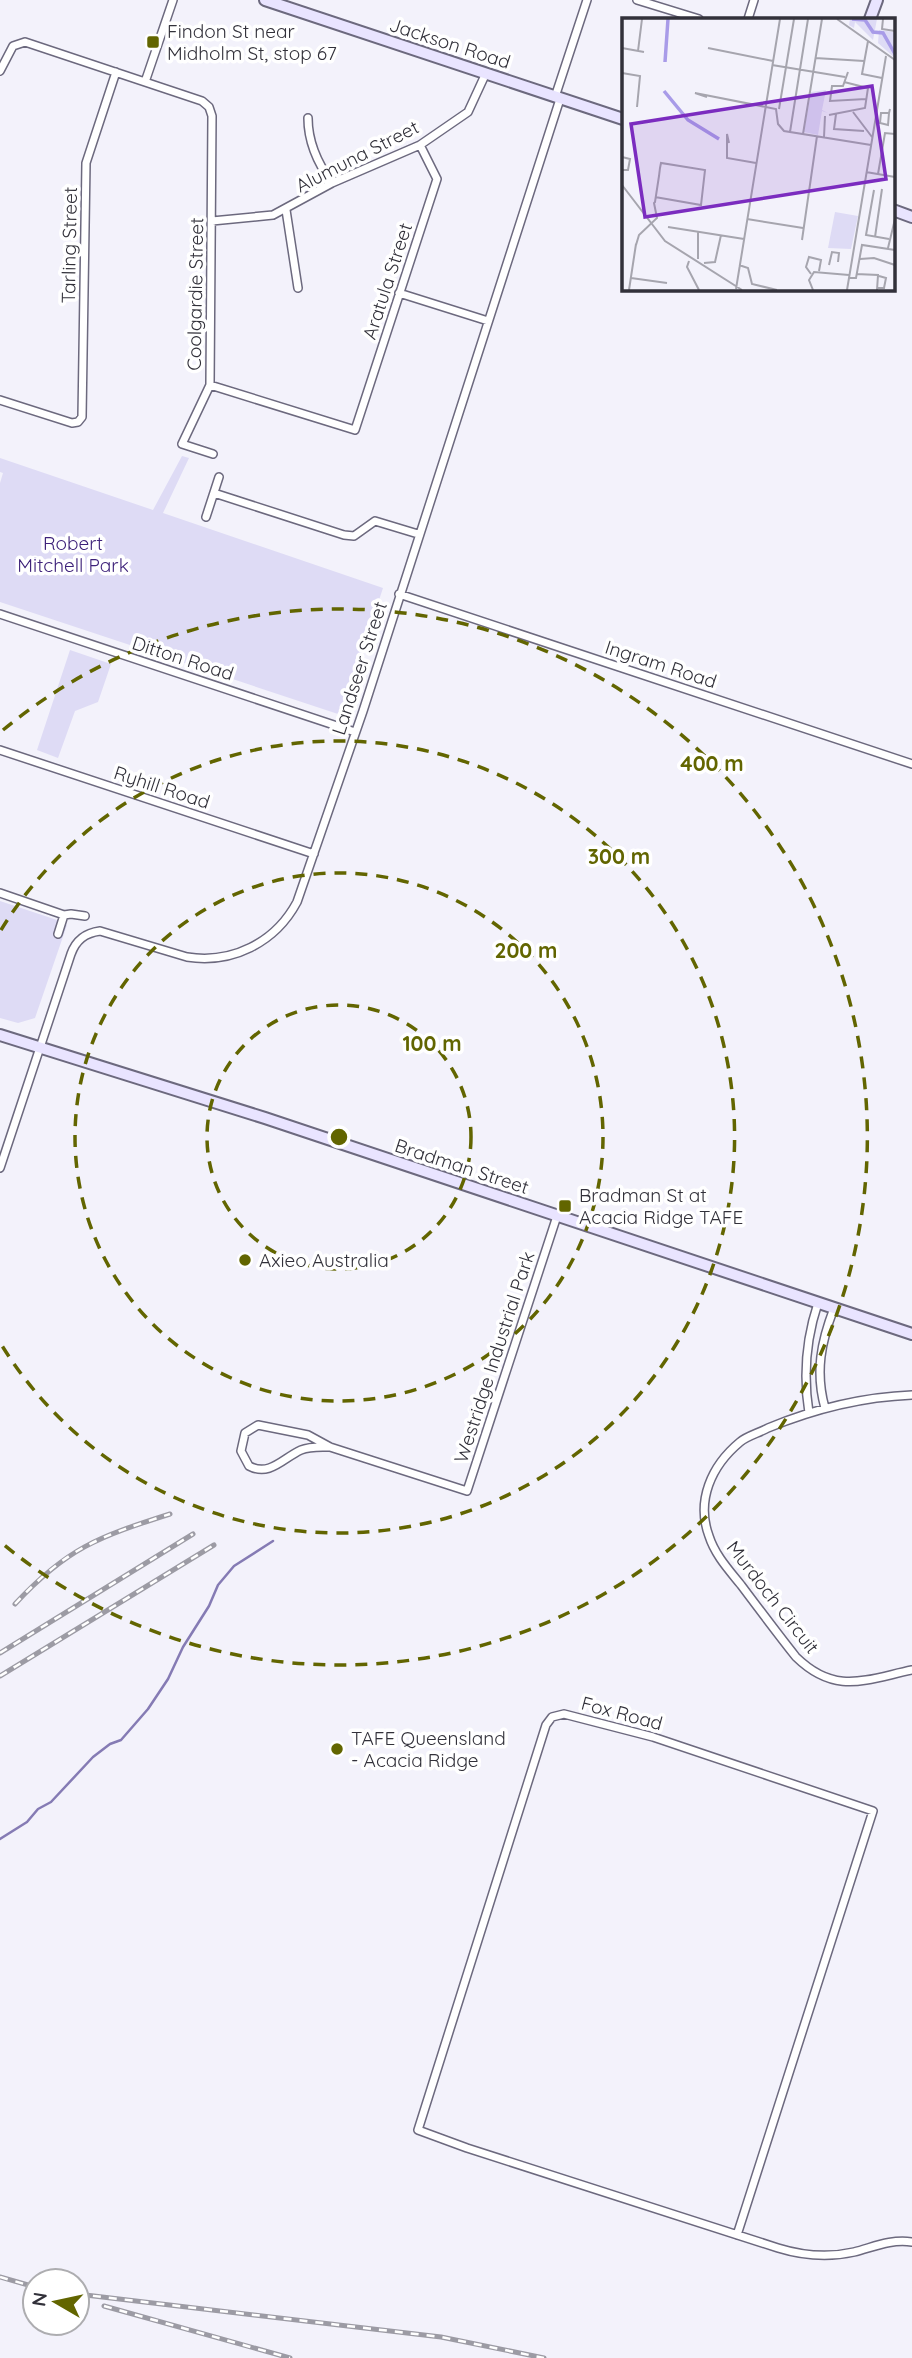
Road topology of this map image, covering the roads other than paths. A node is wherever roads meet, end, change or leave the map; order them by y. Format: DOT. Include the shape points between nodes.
graph roads {
  1 [pos="173,0"];
  2 [pos="265,0"];
  3 [pos="587,0"];
  4 [pos="637,0"];
  5 [pos="754,0"];
  6 [pos="877,0"];
  7 [pos="696,18"];
  8 [pos="748,18"];
  9 [pos="870,18"];
  10 [pos="0,71"];
  11 [pos="116,72"];
  12 [pos="486,73"];
  13 [pos="145,82"];
  14 [pos="557,98"];
  15 [pos="308,118"];
  16 [pos="622,119"];
  17 [pos="420,145"];
  18 [pos="332,183"];
  19 [pos="286,210"];
  20 [pos="894,210"];
  21 [pos="912,217"];
  22 [pos="212,221"];
  23 [pos="298,288"];
  24 [pos="400,293"];
  25 [pos="488,321"];
  26 [pos="210,384"];
  27 [pos="0,400"];
  28 [pos="212,454"];
  29 [pos="219,477"];
  30 [pos="214,493"];
  31 [pos="206,517"];
  32 [pos="418,534"];
  33 [pos="399,594"];
  34 [pos="0,614"];
  35 [pos="355,732"];
  36 [pos="0,750"];
  37 [pos="912,764"];
  38 [pos="314,854"];
  39 [pos="0,893"];
  40 [pos="64,915"];
  41 [pos="85,916"];
  42 [pos="58,934"];
  43 [pos="0,1035"];
  44 [pos="39,1048"];
  45 [pos="0,1168"];
  46 [pos="557,1216"];
  47 [pos="818,1303"];
  48 [pos="834,1308"];
  49 [pos="912,1334"];
  50 [pos="912,1395"];
  51 [pos="825,1408"];
  52 [pos="809,1413"];
  53 [pos="330,1447"];
  54 [pos="912,1670"];
  55 [pos="737,2235"];
  56 [pos="912,2242"];
  1 -- 13 [label="street"];
  2 -- 12 [label="main road, Jackson Road"];
  3 -- 14 [label="street, Landseer Street"];
  4 -- 7 [label="street"];
  5 -- 8 [label="street"];
  6 -- 9 [label="main road"];
  10 -- 11 [label="street" via="13,46 26,43"];
  11 -- 13 [label="street"];
  11 -- 27 [label="street, Tarling Street" via="86,163 82,411 78,422 72,423"];
  12 -- 14 [label="main road, Jackson Road"];
  12 -- 17 [label="street, Alumuna Street" via="468,112"];
  13 -- 22 [label="street, Coolgardie Street" via="209,107"];
  14 -- 16 [label="main road, Jackson Road"];
  14 -- 25 [label="street, Landseer Street"];
  15 -- 18 [label="street" via="308,136"];
  17 -- 18 [label="street, Alumuna Street"];
  17 -- 24 [label="street, Aratula Street" via="437,179"];
  18 -- 19 [label="street, Alumuna Street"];
  19 -- 22 [label="street, Alumuna Street"];
  19 -- 23 [label="street"];
  20 -- 21 [label="main road"];
  22 -- 26 [label="street, Coolgardie Street"];
  24 -- 25 [label="street"];
  24 -- 26 [label="street, Aratula Street" via="355,430"];
  25 -- 32 [label="street, Landseer Street"];
  26 -- 28 [label="street, Coolgardie Street" via="182,444"];
  29 -- 30 [label="street"];
  30 -- 31 [label="street"];
  30 -- 32 [label="street" via="344,535 354,536 375,521"];
  32 -- 33 [label="street, Landseer Street"];
  33 -- 35 [label="street, Landseer Street"];
  33 -- 37 [label="street, Ingram Road"];
  34 -- 35 [label="street, Ditton Road"];
  35 -- 38 [label="street, Landseer Street"];
  36 -- 38 [label="street, Ryhill Road"];
  38 -- 44 [label="street, Landseer Street" via="287,918 267,938 236,954 195,958 103,931 82,937 72,950"];
  39 -- 40 [label="street"];
  40 -- 41 [label="street"];
  40 -- 42 [label="street"];
  43 -- 44 [label="main road, Bradman Street"];
  44 -- 45 [label="street"];
  44 -- 46 [label="main road, Bradman Street"];
  46 -- 47 [label="main road, Bradman Street"];
  46 -- 53 [label="street, Westridge Industrial Park" via="467,1491"];
  47 -- 48 [label="main road, Bradman Street"];
  47 -- 52 [label="street" via="807,1350"];
  48 -- 49 [label="main road, Bradman Street"];
  48 -- 51 [label="street" via="819,1368"];
  50 -- 51 [label="street, Murdoch Circuit"];
  51 -- 52 [label="street, Murdoch Circuit"];
  52 -- 54 [label="street, Murdoch Circuit" via="741,1441 719,1463 704,1499 710,1540 811,1671 850,1682"];
  53 -- 53 [label="street, Westridge Industrial Park" via="306,1448 261,1470 249,1466 241,1451 245,1433 258,1425 307,1435"];
  55 -- 55 [label="street, Fox Road" via="873,1811 653,1737 564,1714 552,1717 418,2130"];
  55 -- 56 [label="street, Fox Road" via="812,2256 845,2254 889,2241"];
}
